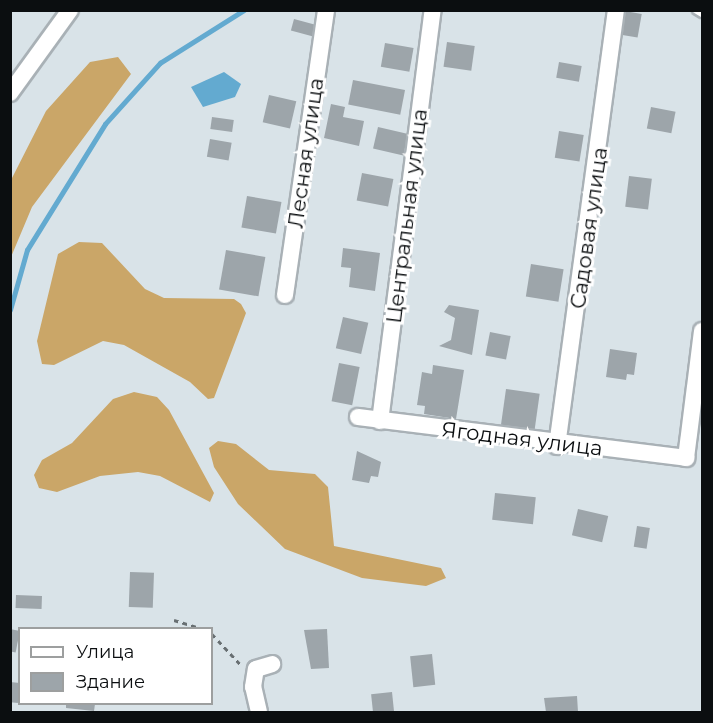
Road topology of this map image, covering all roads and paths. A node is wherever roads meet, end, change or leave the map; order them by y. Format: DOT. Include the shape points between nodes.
graph roads {
  1 [pos="70,10"];
  2 [pos="326,10"];
  3 [pos="433,10"];
  4 [pos="616,10"];
  5 [pos="697,10"];
  6 [pos="702,13"];
  7 [pos="10,93"];
  8 [pos="285,295"];
  9 [pos="702,331"];
  10 [pos="358,417"];
  11 [pos="380,421"];
  12 [pos="557,446"];
  13 [pos="174,620"];
  14 [pos="197,627"];
  15 [pos="213,635"];
  16 [pos="272,664"];
  17 [pos="253,687"];
  18 [pos="259,712"];
  1 -- 7 [label="street"];
  2 -- 8 [label="street, Лесная улица"];
  3 -- 11 [label="street, Центральная улица"];
  4 -- 12 [label="street, Садовая улица"];
  5 -- 6 [label="lane"];
  9 -- 12 [label="street, Ягодная улица" via="686,458"];
  10 -- 11 [label="street, Ягодная улица"];
  11 -- 12 [label="street, Ягодная улица"];
  13 -- 14 [label="path"];
  15 -- 17 [label="path" via="237,657"];
  16 -- 17 [label="street" via="256,669"];
  17 -- 18 [label="street"];
}
